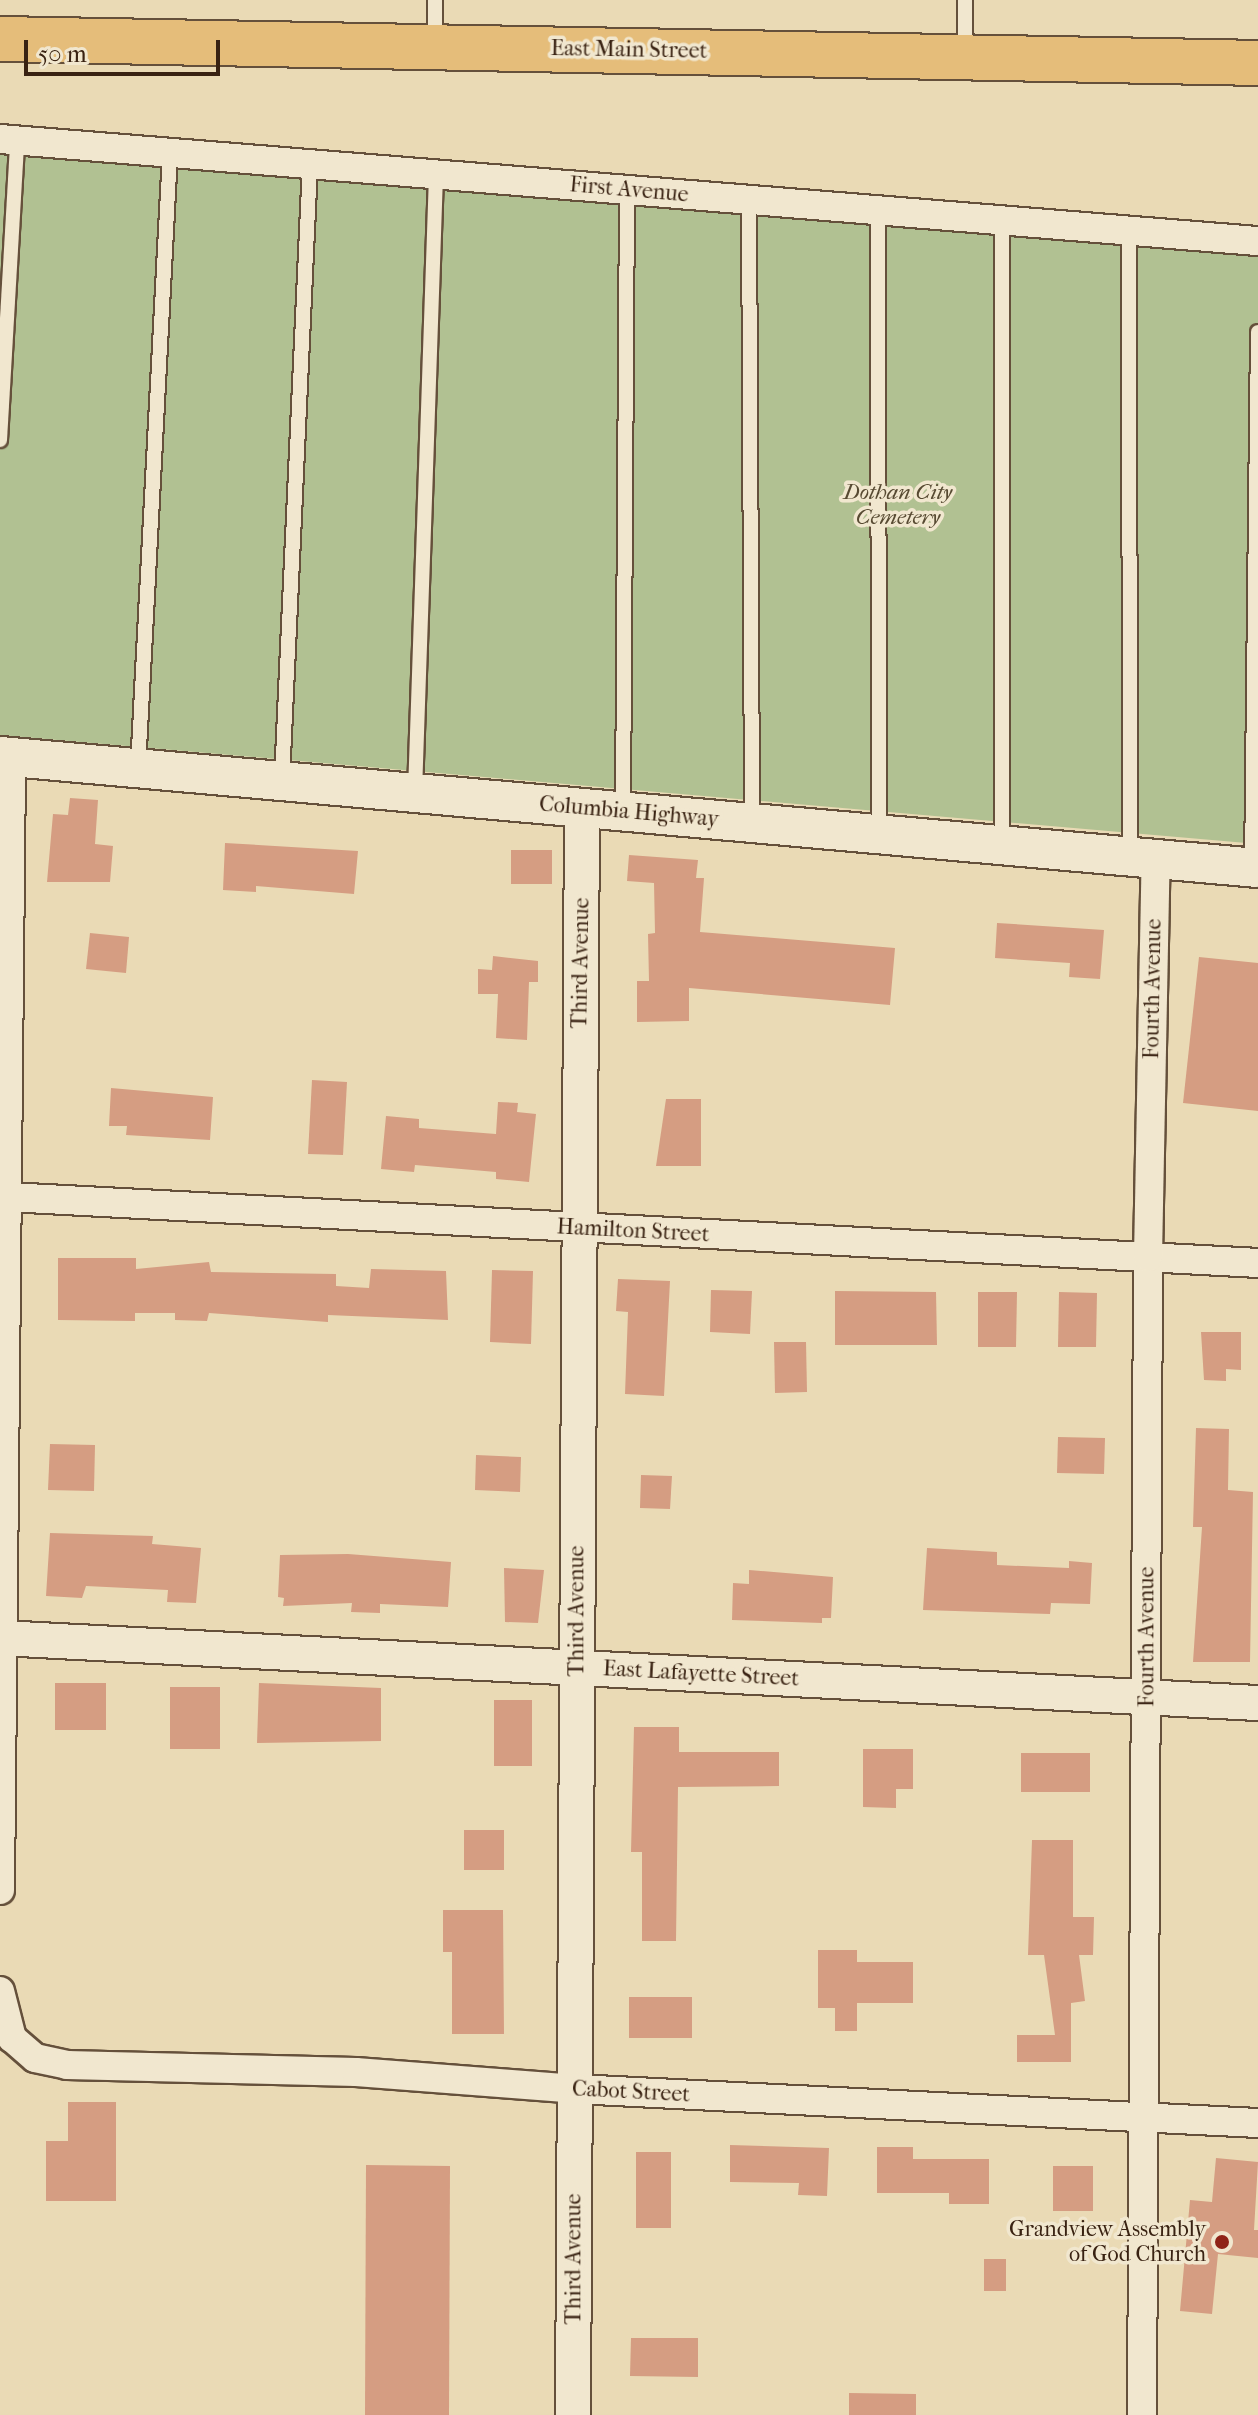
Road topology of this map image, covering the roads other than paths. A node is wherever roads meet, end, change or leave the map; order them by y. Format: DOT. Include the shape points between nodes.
graph roads {
  1 [pos="435,0"];
  2 [pos="965,0"];
  3 [pos="0,39"];
  4 [pos="435,47"];
  5 [pos="965,56"];
  6 [pos="1258,63"];
  7 [pos="8,140"];
  8 [pos="170,153"];
  9 [pos="310,164"];
  10 [pos="436,175"];
  11 [pos="627,190"];
  12 [pos="749,200"];
  13 [pos="878,211"];
  14 [pos="1002,221"];
  15 [pos="1129,231"];
  16 [pos="1258,241"];
  17 [pos="1258,332"];
  18 [pos="0,440"];
  19 [pos="6,757"];
  20 [pos="138,769"];
  21 [pos="282,781"];
  22 [pos="415,793"];
  23 [pos="582,807"];
  24 [pos="623,811"];
  25 [pos="752,823"];
  26 [pos="879,834"];
  27 [pos="1002,845"];
  28 [pos="1143,857"];
  29 [pos="1255,868"];
  30 [pos="5,907"];
  31 [pos="4,1197"];
  32 [pos="578,1228"];
  33 [pos="1148,1257"];
  34 [pos="1258,1263"];
  35 [pos="2,1638"];
  36 [pos="577,1667"];
  37 [pos="1147,1697"];
  38 [pos="1258,1703"];
  39 [pos="0,1890"];
  40 [pos="0,1991"];
  41 [pos="575,2089"];
  42 [pos="1145,2117"];
  43 [pos="1258,2123"];
  44 [pos="573,2415"];
  45 [pos="1142,2415"];
  1 -- 4 [label="lane"];
  2 -- 5 [label="lane"];
  3 -- 4 [label="main road, East Main Street"];
  4 -- 5 [label="main road, East Main Street"];
  5 -- 6 [label="main road, East Main Street"];
  7 -- 8 [label="street, First Avenue"];
  7 -- 18 [label="lane"];
  8 -- 9 [label="street, First Avenue"];
  8 -- 20 [label="lane"];
  9 -- 10 [label="street, First Avenue"];
  9 -- 21 [label="lane"];
  10 -- 11 [label="street, First Avenue"];
  10 -- 22 [label="lane"];
  11 -- 12 [label="street, First Avenue"];
  11 -- 24 [label="lane"];
  12 -- 13 [label="street, First Avenue"];
  12 -- 25 [label="lane"];
  13 -- 14 [label="street, First Avenue"];
  13 -- 26 [label="lane"];
  14 -- 15 [label="street, First Avenue"];
  14 -- 27 [label="lane"];
  15 -- 16 [label="street, First Avenue"];
  15 -- 28 [label="lane"];
  17 -- 29 [label="lane"];
  19 -- 20 [label="main road, Columbia Highway"];
  19 -- 30 [label="street"];
  20 -- 21 [label="main road, Columbia Highway"];
  21 -- 22 [label="main road, Columbia Highway"];
  22 -- 23 [label="main road, Columbia Highway"];
  23 -- 24 [label="main road, Columbia Highway"];
  23 -- 32 [label="street, Third Avenue"];
  24 -- 25 [label="main road, Columbia Highway"];
  25 -- 26 [label="main road, Columbia Highway"];
  26 -- 27 [label="main road, Columbia Highway"];
  27 -- 28 [label="main road, Columbia Highway"];
  28 -- 29 [label="main road, Columbia Highway"];
  28 -- 33 [label="street, Fourth Avenue"];
  30 -- 31 [label="street"];
  31 -- 32 [label="street, Hamilton Street"];
  31 -- 35 [label="street"];
  32 -- 33 [label="street, Hamilton Street"];
  32 -- 36 [label="street, Third Avenue"];
  33 -- 34 [label="street, Hamilton Street"];
  33 -- 37 [label="street, Fourth Avenue"];
  35 -- 36 [label="street, East Lafayette Street"];
  35 -- 39 [label="street"];
  36 -- 37 [label="street, East Lafayette Street"];
  36 -- 41 [label="street, Third Avenue"];
  37 -- 38 [label="street, East Lafayette Street"];
  37 -- 42 [label="street, Fourth Avenue"];
  40 -- 41 [label="street, Cabot Street" via="12,2038 35,2058 67,2065 356,2072"];
  41 -- 42 [label="street, Cabot Street"];
  41 -- 44 [label="street, Third Avenue"];
  42 -- 43 [label="street, Cabot Street"];
  42 -- 45 [label="street, Fourth Avenue"];
}
